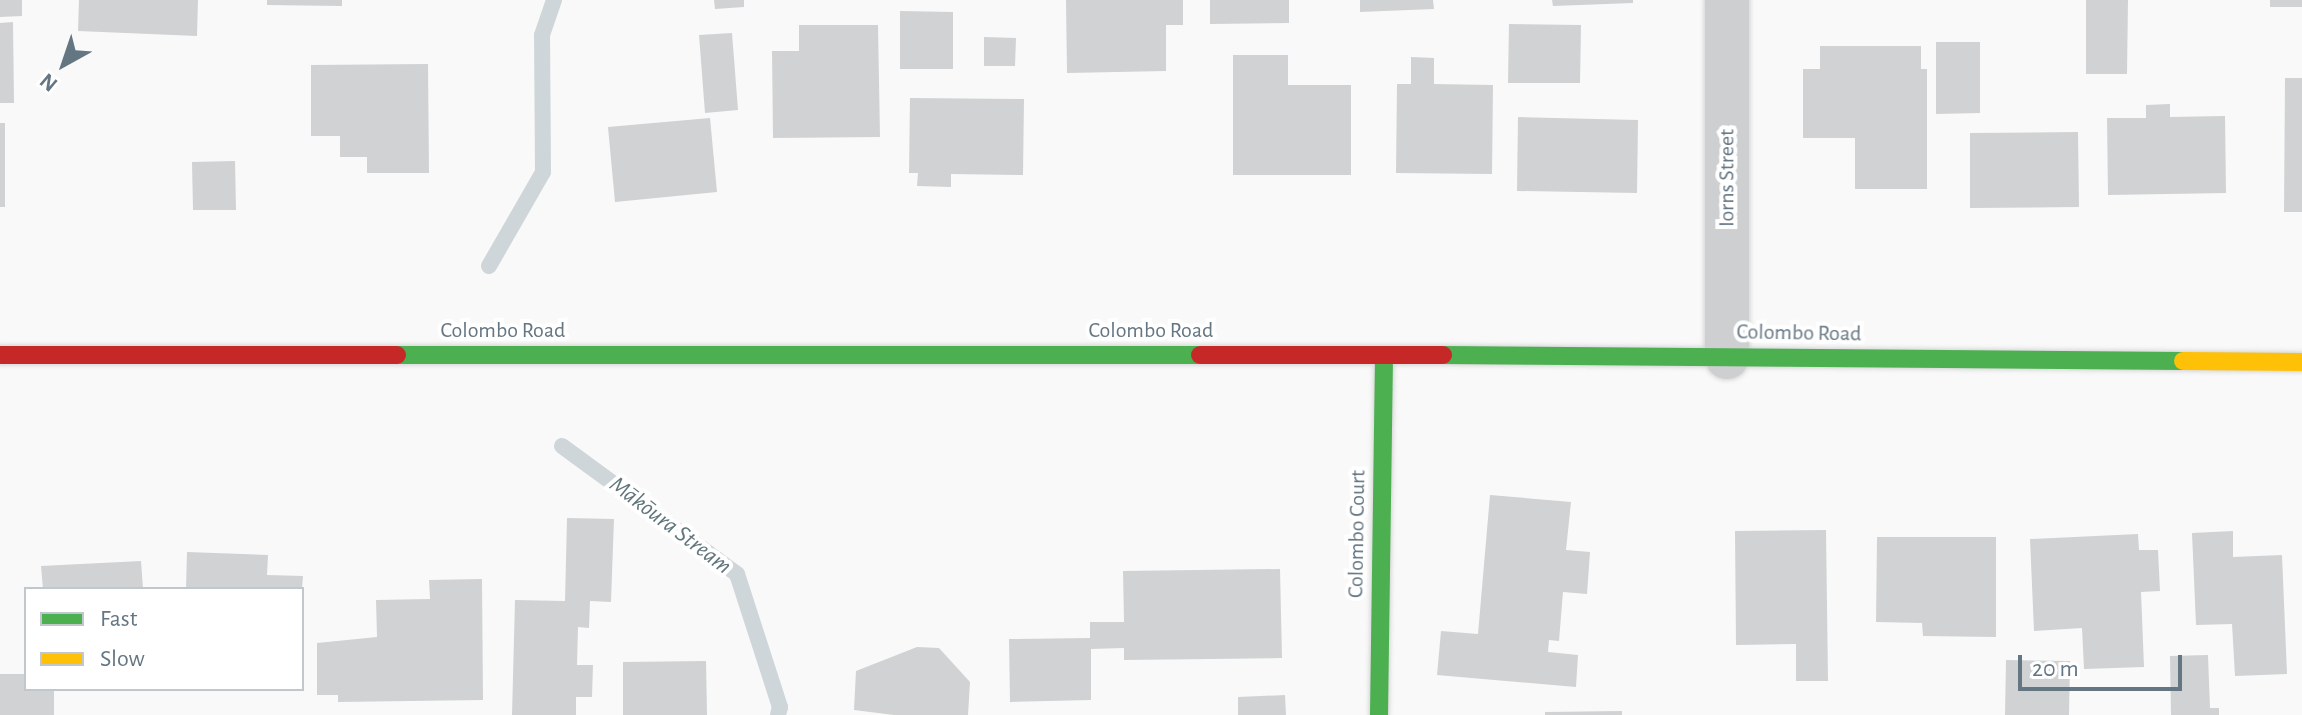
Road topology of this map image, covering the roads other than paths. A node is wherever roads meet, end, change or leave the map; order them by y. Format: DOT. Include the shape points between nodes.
graph roads {
  1 [pos="1727,0"];
  2 [pos="0,355"];
  3 [pos="1384,355"];
  4 [pos="1727,357"];
  5 [pos="2302,362"];
  6 [pos="1379,715"];
  1 -- 4 [label="street, Iorns Street"];
  2 -- 3 [label="street, Colombo Road"];
  3 -- 4 [label="street, Colombo Road"];
  3 -- 6 [label="street, Colombo Court"];
  4 -- 5 [label="street, Colombo Road"];
}
